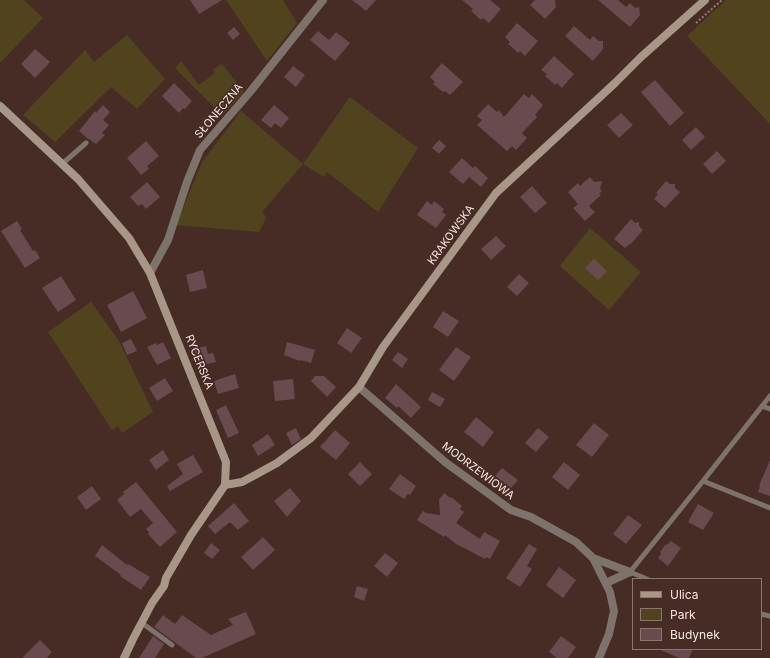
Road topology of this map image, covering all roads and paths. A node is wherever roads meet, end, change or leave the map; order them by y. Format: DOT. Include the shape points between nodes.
graph roads {
  1 [pos="323,0"];
  2 [pos="705,0"];
  3 [pos="722,0"];
  4 [pos="692,26"];
  5 [pos="0,106"];
  6 [pos="86,144"];
  7 [pos="62,164"];
  8 [pos="150,273"];
  9 [pos="359,387"];
  10 [pos="770,396"];
  11 [pos="762,406"];
  12 [pos="770,409"];
  13 [pos="703,481"];
  14 [pos="225,485"];
  15 [pos="770,508"];
  16 [pos="593,558"];
  17 [pos="630,572"];
  18 [pos="645,578"];
  19 [pos="606,583"];
  20 [pos="142,623"];
  21 [pos="172,645"];
  22 [pos="124,658"];
  23 [pos="599,658"];
  1 -- 8 [label="street, SŁONECZNA" via="200,150 168,240"];
  2 -- 9 [label="street, KRAKOWSKA" via="496,193 383,347"];
  3 -- 4 [label="path"];
  5 -- 7 [label="street, RYCERSKA"];
  6 -- 7 [label="lane"];
  7 -- 8 [label="street, RYCERSKA" via="129,238"];
  8 -- 14 [label="street, RYCERSKA" via="226,462"];
  9 -- 14 [label="street, KRAKOWSKA" via="311,438 277,463 242,482"];
  9 -- 16 [label="street, MODRZEWIOWA" via="444,462 511,510 531,517 576,542"];
  10 -- 11 [label="lane"];
  11 -- 12 [label="lane"];
  11 -- 13 [label="lane"];
  13 -- 15 [label="lane"];
  13 -- 17 [label="lane"];
  14 -- 20 [label="street" via="191,535"];
  16 -- 17 [label="street, MODRZEWIOWA"];
  16 -- 19 [label="street, MODRZEWIOWA"];
  17 -- 18 [label="lane"];
  17 -- 19 [label="street"];
  19 -- 23 [label="street, MODRZEWIOWA" via="614,611 609,634"];
  20 -- 21 [label="lane"];
  20 -- 22 [label="street"];
}
